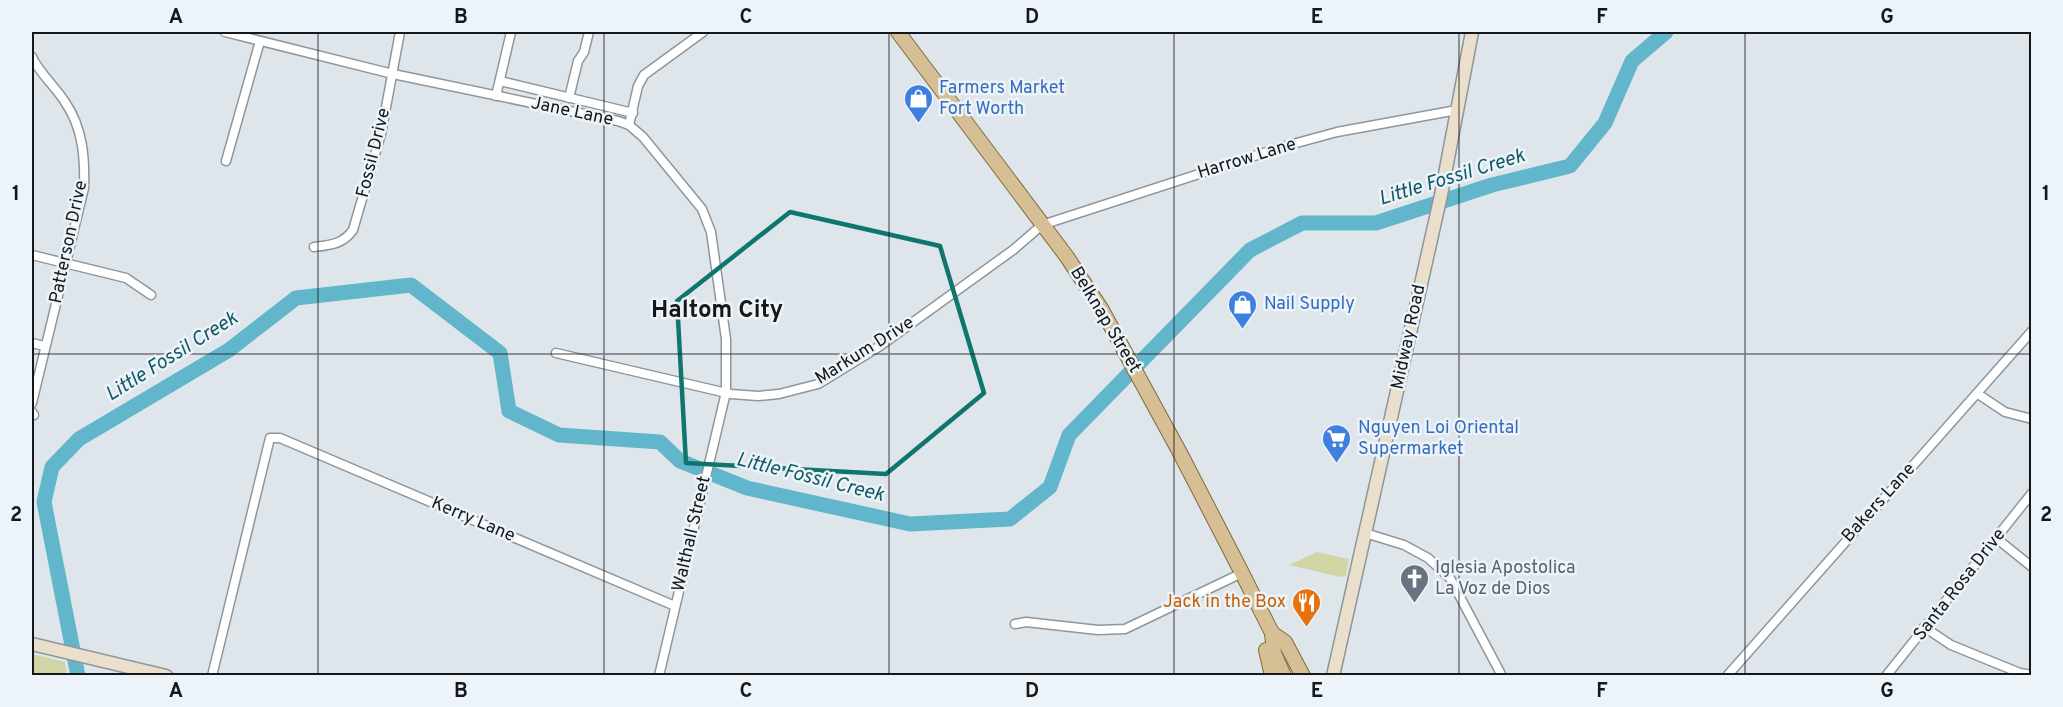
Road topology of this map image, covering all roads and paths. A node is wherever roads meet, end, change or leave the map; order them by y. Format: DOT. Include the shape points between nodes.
graph roads {
  1 [pos="225,32"];
  2 [pos="400,32"];
  3 [pos="511,32"];
  4 [pos="589,32"];
  5 [pos="703,32"];
  6 [pos="898,32"];
  7 [pos="1472,32"];
  8 [pos="261,41"];
  9 [pos="32,57"];
  10 [pos="34,70"];
  11 [pos="393,74"];
  12 [pos="498,88"];
  13 [pos="569,98"];
  14 [pos="1457,110"];
  15 [pos="629,112"];
  16 [pos="629,125"];
  17 [pos="226,161"];
  18 [pos="1042,225"];
  19 [pos="314,247"];
  20 [pos="32,255"];
  21 [pos="67,263"];
  22 [pos="151,295"];
  23 [pos="2031,331"];
  24 [pos="32,343"];
  25 [pos="44,346"];
  26 [pos="556,353"];
  27 [pos="726,392"];
  28 [pos="1978,394"];
  29 [pos="32,404"];
  30 [pos="2031,419"];
  31 [pos="2031,493"];
  32 [pos="1365,533"];
  33 [pos="1996,538"];
  34 [pos="2031,567"];
  35 [pos="1242,573"];
  36 [pos="1256,601"];
  37 [pos="675,606"];
  38 [pos="1015,624"];
  39 [pos="1924,627"];
  40 [pos="1272,633"];
  41 [pos="32,644"];
  42 [pos="165,675"];
  43 [pos="212,675"];
  44 [pos="658,675"];
  45 [pos="1272,675"];
  46 [pos="1284,675"];
  47 [pos="1303,675"];
  48 [pos="1333,675"];
  49 [pos="1502,675"];
  50 [pos="1727,675"];
  51 [pos="1886,675"];
  52 [pos="2031,675"];
  1 -- 8 [label="street, Jane Lane"];
  2 -- 11 [label="street, Fossil Drive"];
  3 -- 12 [label="street"];
  4 -- 13 [label="street"];
  5 -- 15 [label="street" via="644,75"];
  6 -- 18 [label="main road, Belknap Street"];
  7 -- 14 [label="main road, Midway Road"];
  8 -- 11 [label="street, Jane Lane"];
  8 -- 17 [label="street"];
  9 -- 10 [label="street, Patterson Drive"];
  10 -- 21 [label="street, Patterson Drive" via="69,109 77,124 85,159 84,188"];
  11 -- 12 [label="street, Jane Lane"];
  11 -- 19 [label="street, Fossil Drive" via="381,134 353,230 338,244"];
  12 -- 13 [label="street"];
  12 -- 16 [label="street, Jane Lane"];
  13 -- 15 [label="street"];
  14 -- 18 [label="street, Harrow Lane" via="1337,132 1282,147"];
  14 -- 32 [label="main road, Midway Road"];
  15 -- 16 [label="street"];
  16 -- 27 [label="street, Jane Lane" via="684,185 707,220 726,339"];
  18 -- 27 [label="street, Markum Drive" via="880,346 818,384 758,396"];
  18 -- 35 [label="main road, Belknap Street" via="1123,345"];
  20 -- 21 [label="street"];
  21 -- 22 [label="street" via="126,278"];
  21 -- 25 [label="street, Patterson Drive"];
  23 -- 28 [label="street, Bakers Lane"];
  24 -- 25 [label="street"];
  25 -- 29 [label="street, Patterson Drive"];
  26 -- 27 [label="street, Markum Drive"];
  27 -- 37 [label="street, Walthall Street"];
  28 -- 30 [label="street" via="2005,412"];
  28 -- 50 [label="street, Bakers Lane"];
  31 -- 33 [label="street, Santa Rosa Drive"];
  32 -- 48 [label="main road, Midway Road"];
  32 -- 49 [label="street" via="1412,549 1450,578"];
  33 -- 34 [label="street"];
  33 -- 39 [label="street, Santa Rosa Drive"];
  35 -- 36 [label="main road, Belknap Street"];
  35 -- 38 [label="street" via="1125,629"];
  36 -- 40 [label="main road, Belknap Street"];
  36 -- 45 [label="main road"];
  37 -- 43 [label="street, Kerry Lane" via="280,438 270,438"];
  37 -- 44 [label="street, Walthall Street"];
  39 -- 51 [label="street, Santa Rosa Drive"];
  39 -- 52 [label="street" via="1951,645"];
  40 -- 46 [label="main road, Belknap Street" via="1274,652"];
  40 -- 47 [label="main road, Belknap Street" via="1285,642"];
  41 -- 42 [label="main road"];
}
